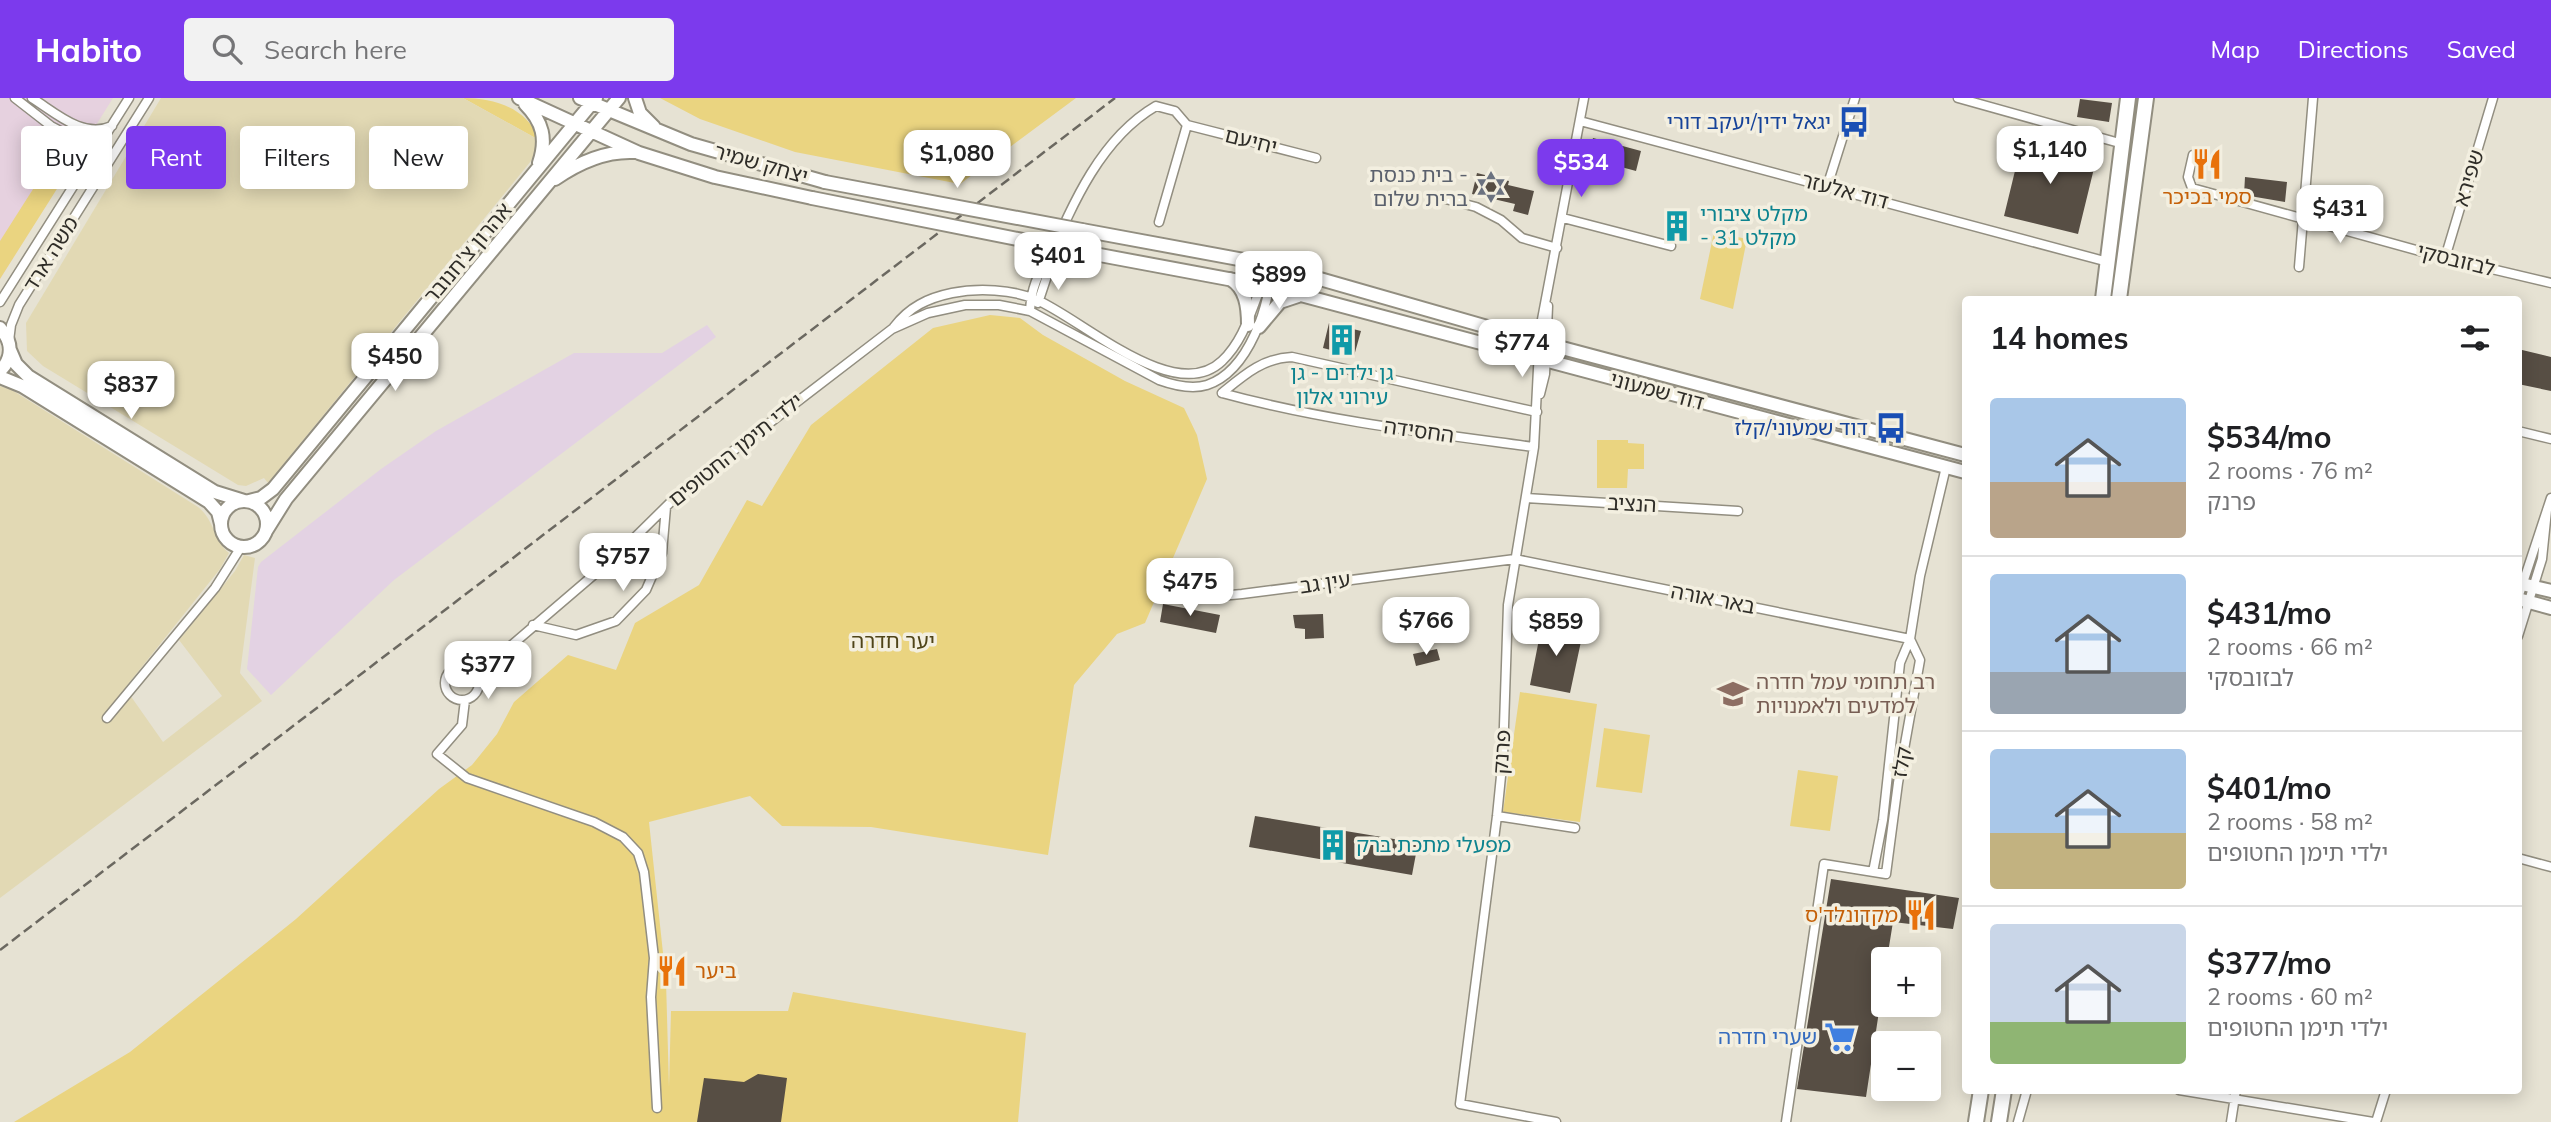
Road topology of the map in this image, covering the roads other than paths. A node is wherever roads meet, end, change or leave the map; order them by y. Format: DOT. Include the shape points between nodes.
graph roads {
  1 [pos="15,98"];
  2 [pos="32,98"];
  3 [pos="129,98"];
  4 [pos="149,98"];
  5 [pos="520,98"];
  6 [pos="619,98"];
  7 [pos="635,98"];
  8 [pos="1584,98"];
  9 [pos="1855,98"];
  10 [pos="1958,98"];
  11 [pos="2128,98"];
  12 [pos="2146,98"];
  13 [pos="2313,98"];
  14 [pos="2493,98"];
  15 [pos="589,100"];
  16 [pos="607,111"];
  17 [pos="1580,121"];
  18 [pos="574,125"];
  19 [pos="1187,125"];
  20 [pos="51,126"];
  21 [pos="79,126"];
  22 [pos="111,126"];
  23 [pos="589,132"];
  24 [pos="663,133"];
  25 [pos="2123,144"];
  26 [pos="639,153"];
  27 [pos="2193,155"];
  28 [pos="1316,158"];
  29 [pos="536,171"];
  30 [pos="1827,187"];
  31 [pos="71,189"];
  32 [pos="541,190"];
  33 [pos="1438,197"];
  34 [pos="1563,218"];
  35 [pos="2305,221"];
  36 [pos="1159,222"];
  37 [pos="1082,230"];
  38 [pos="1671,246"];
  39 [pos="1557,248"];
  40 [pos="1073,250"];
  41 [pos="2445,258"];
  42 [pos="2109,262"];
  43 [pos="1271,265"];
  44 [pos="2299,267"];
  45 [pos="1228,278"];
  46 [pos="2551,283"];
  47 [pos="1266,286"];
  48 [pos="1304,296"];
  49 [pos="2103,296"];
  50 [pos="2119,296"];
  51 [pos="1035,299"];
  52 [pos="0,302"];
  53 [pos="1030,311"];
  54 [pos="1253,326"];
  55 [pos="0,328"];
  56 [pos="892,329"];
  57 [pos="1543,342"];
  58 [pos="10,347"];
  59 [pos="1542,360"];
  60 [pos="0,371"];
  61 [pos="0,377"];
  62 [pos="1537,412"];
  63 [pos="2522,432"];
  64 [pos="2551,439"];
  65 [pos="1534,447"];
  66 [pos="1962,454"];
  67 [pos="1946,467"];
  68 [pos="1962,471"];
  69 [pos="1526,498"];
  70 [pos="2551,498"];
  71 [pos="246,501"];
  72 [pos="666,507"];
  73 [pos="1738,511"];
  74 [pos="221,524"];
  75 [pos="266,531"];
  76 [pos="241,547"];
  77 [pos="1516,559"];
  78 [pos="2525,585"];
  79 [pos="1176,589"];
  80 [pos="2551,591"];
  81 [pos="2522,600"];
  82 [pos="2551,608"];
  83 [pos="533,625"];
  84 [pos="1910,639"];
  85 [pos="493,661"];
  86 [pos="471,669"];
  87 [pos="479,680"];
  88 [pos="465,700"];
  89 [pos="107,718"];
  90 [pos="1497,816"];
  91 [pos="1575,828"];
  92 [pos="2522,859"];
  93 [pos="2551,867"];
  94 [pos="1873,872"];
  95 [pos="1980,1094"];
  96 [pos="2003,1094"];
  97 [pos="2026,1094"];
  98 [pos="2384,1094"];
  99 [pos="2235,1095"];
  100 [pos="657,1108"];
  101 [pos="1975,1118"];
  102 [pos="2000,1118"];
  103 [pos="1556,1122"];
  104 [pos="1786,1122"];
  105 [pos="2018,1122"];
  106 [pos="2231,1122"];
  107 [pos="2374,1122"];
  1 -- 20 [label="street"];
  2 -- 21 [label="street"];
  3 -- 22 [label="street, משה ארד"];
  4 -- 58 [label="street, משה ארד" via="19,305"];
  5 -- 18 [label="main road, יצחק שמיר"];
  5 -- 29 [label="main road" via="543,129 544,146"];
  6 -- 16 [label="main road, אהרון צ'חנובר"];
  7 -- 24 [label="main road" via="640,114"];
  8 -- 17 [label="street, פרנק"];
  9 -- 30 [label="street"];
  10 -- 25 [label="street"];
  11 -- 25 [label="highway"];
  12 -- 50 [label="highway"];
  13 -- 35 [label="street"];
  14 -- 41 [label="street, שפירא"];
  15 -- 16 [label="main road, יצחק שמיר"];
  15 -- 18 [label="main road, אהרון צ'חנובר"];
  16 -- 23 [label="main road, אהרון צ'חנובר"];
  16 -- 24 [label="main road, יצחק שמיר"];
  17 -- 30 [label="street, דוד אלעזר"];
  17 -- 34 [label="street, פרנק"];
  18 -- 23 [label="main road, יצחק שמיר"];
  18 -- 29 [label="main road, אהרון צ'חנובר"];
  19 -- 28 [label="street, יחיעם"];
  19 -- 36 [label="street"];
  19 -- 51 [label="street" via="1170,108 1156,106 1108,149 1082,188"];
  23 -- 26 [label="main road, יצחק שמיר"];
  23 -- 32 [label="main road, אהרון צ'חנובר"];
  24 -- 37 [label="main road, יצחק שמיר, bridge" via="825,183"];
  25 -- 42 [label="highway"];
  26 -- 32 [label="main road" via="612,153 587,161"];
  26 -- 40 [label="main road, יצחק שמיר, bridge" via="715,177"];
  27 -- 35 [label="street, לבזובסקי" via="2188,177 2192,188"];
  29 -- 71 [label="main road, אהרון צ'חנובר" via="273,489"];
  30 -- 42 [label="street, דוד אלעזר"];
  31 -- 52 [label="street, משה ארד"];
  32 -- 75 [label="main road, אהרון צ'חנובר" via="286,499"];
  33 -- 39 [label="street" via="1476,207 1522,238"];
  34 -- 38 [label="street"];
  34 -- 39 [label="street, פרנק"];
  35 -- 41 [label="street, לבזובסקי"];
  35 -- 44 [label="street"];
  37 -- 43 [label="main road, דוד שמעוני"];
  39 -- 57 [label="street, פרנק"];
  40 -- 45 [label="main road, דוד שמעוני"];
  41 -- 46 [label="street, לבזובסקי"];
  42 -- 49 [label="highway"];
  43 -- 47 [label="street, ילדי תימן החטופים"];
  43 -- 57 [label="main road, דוד שמעוני"];
  45 -- 47 [label="main road, דוד שמעוני"];
  45 -- 54 [label="main road" via="1240,287"];
  47 -- 48 [label="main road, דוד שמעוני"];
  47 -- 54 [label="street, ילדי תימן החטופים"];
  48 -- 54 [label="main road" via="1280,302"];
  48 -- 59 [label="main road, דוד שמעוני"];
  51 -- 53 [label="street"];
  51 -- 54 [label="street, ילדי תימן החטופים" via="1151,366 1177,374 1210,369"];
  51 -- 56 [label="street, ילדי תימן החטופים" via="983,291 941,296 905,312"];
  53 -- 54 [label="street, ילדי תימן החטופים" via="1175,385 1207,385 1223,376 1245,351"];
  53 -- 56 [label="street, ילדי תימן החטופים" via="965,304"];
  55 -- 58 [label="main road"];
  56 -- 72 [label="street, ילדי תימן החטופים"];
  57 -- 59 [label="street, פרנק"];
  57 -- 66 [label="main road, דוד שמעוני"];
  58 -- 60 [label="main road" via="8,361"];
  58 -- 71 [label="main road" via="16,364 28,376 211,490"];
  59 -- 62 [label="street, פרנק"];
  59 -- 67 [label="main road, דוד שמעוני"];
  61 -- 74 [label="main road" via="22,386 209,502"];
  62 -- 65 [label="street, פרנק"];
  62 -- 65 [label="street, החסידה" via="1292,357 1259,365 1222,393 1382,426"];
  63 -- 64 [label="street"];
  65 -- 69 [label="street, פרנק"];
  67 -- 68 [label="main road, דוד שמעוני"];
  67 -- 84 [label="street, קלז"];
  69 -- 73 [label="street, הנציב"];
  69 -- 77 [label="street, פרנק"];
  70 -- 78 [label="street" via="2542,559"];
  71 -- 74 [label="main road" via="228,508"];
  71 -- 75 [label="main road" via="263,511"];
  72 -- 83 [label="street, ילדי תימן החטופים"];
  72 -- 83 [label="street" via="662,553 646,590 616,621 576,635"];
  74 -- 76 [label="main road" via="228,540"];
  75 -- 76 [label="main road" via="257,543"];
  76 -- 89 [label="street" via="215,588"];
  77 -- 79 [label="street, עין גב" via="1220,596"];
  77 -- 84 [label="street, באר אורה"];
  77 -- 90 [label="street, פרנק" via="1508,605"];
  78 -- 80 [label="main road"];
  78 -- 81 [label="street"];
  81 -- 82 [label="main road"];
  83 -- 85 [label="street, ילדי תימן החטופים"];
  84 -- 94 [label="street, קלז" via="1900,663"];
  84 -- 94 [label="street, קלז" via="1920,660 1886,874"];
  85 -- 86 [label="street, ילדי תימן החטופים"];
  85 -- 87 [label="street, ילדי תימן החטופים"];
  86 -- 87 [label="street"];
  86 -- 88 [label="street" via="457,667 446,679 450,695"];
  87 -- 88 [label="street" via="475,695"];
  88 -- 100 [label="street" via="463,725 438,754 453,769 594,822 623,837 638,853 654,958 651,997"];
  90 -- 91 [label="street"];
  90 -- 103 [label="street, פרנק" via="1460,1104"];
  92 -- 93 [label="street"];
  94 -- 104 [label="street" via="1824,864"];
  95 -- 101 [label="highway"];
  96 -- 102 [label="highway"];
  97 -- 105 [label="street"];
  98 -- 107 [label="street"];
  99 -- 106 [label="street"];
  99 -- 107 [label="street"];
}
